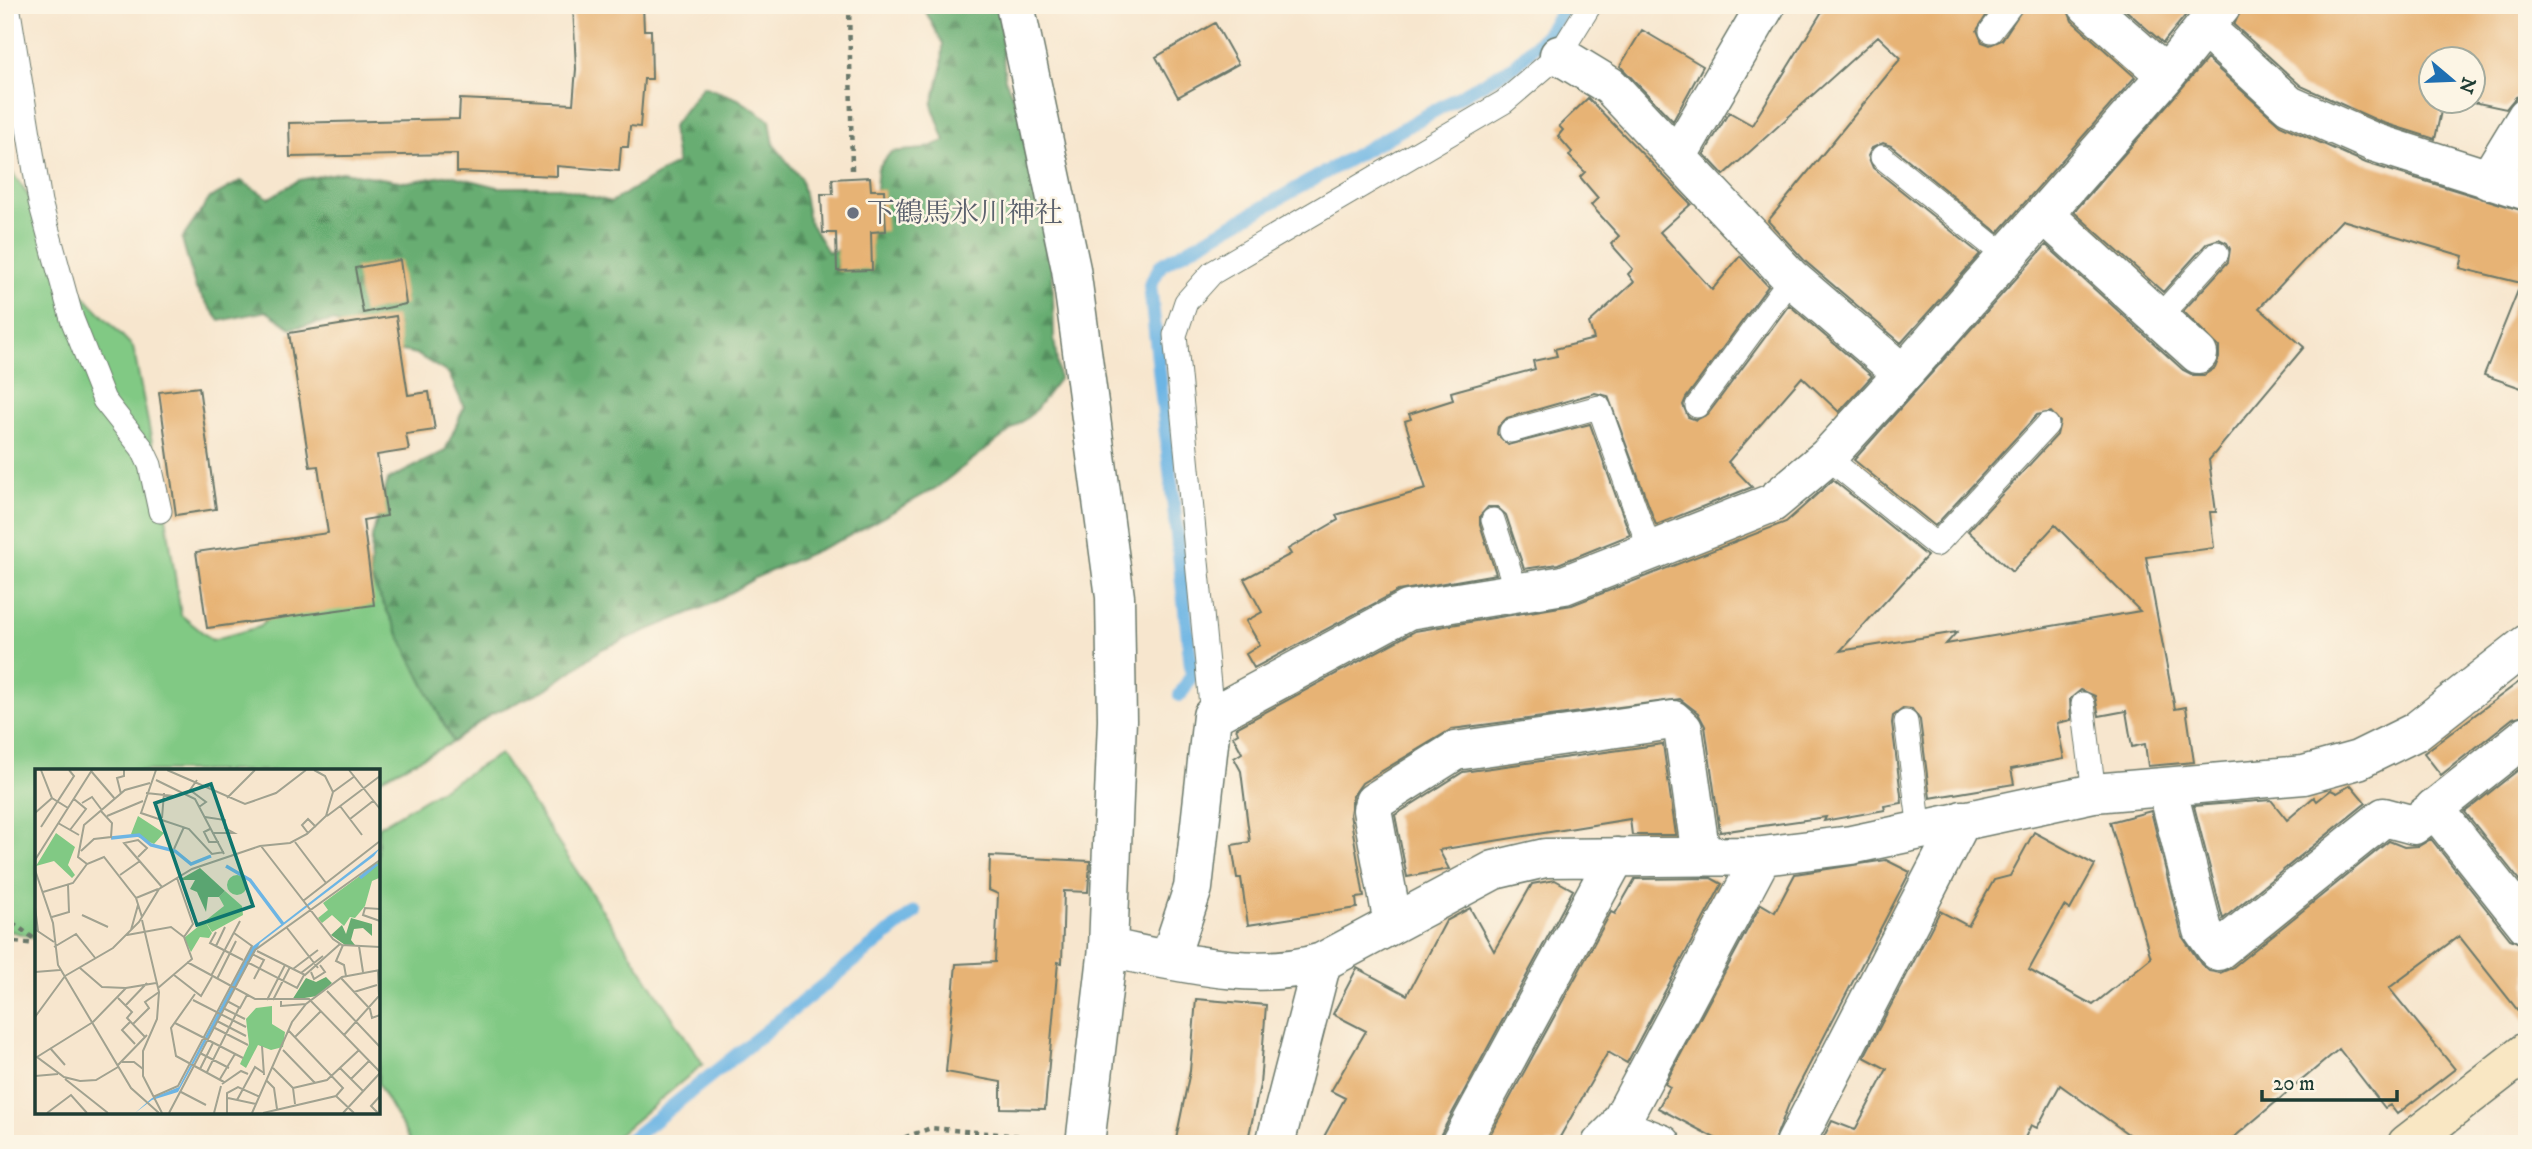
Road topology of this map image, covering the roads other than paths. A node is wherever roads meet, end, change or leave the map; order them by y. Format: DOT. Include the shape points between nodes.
graph roads {
  1 [pos="8,5"];
  2 [pos="1016,5"];
  3 [pos="1590,5"];
  4 [pos="1766,5"];
  5 [pos="2011,5"];
  6 [pos="2087,5"];
  7 [pos="2214,17"];
  8 [pos="1991,31"];
  9 [pos="1559,55"];
  10 [pos="2166,75"];
  11 [pos="2527,116"];
  12 [pos="1677,157"];
  13 [pos="1882,157"];
  14 [pos="2488,180"];
  15 [pos="2527,191"];
  16 [pos="2045,215"];
  17 [pos="2217,253"];
  18 [pos="2005,256"];
  19 [pos="1791,278"];
  20 [pos="2158,318"];
  21 [pos="2199,354"];
  22 [pos="1903,374"];
  23 [pos="1697,406"];
  24 [pos="2047,425"];
  25 [pos="1511,431"];
  26 [pos="1827,457"];
  27 [pos="160,511"];
  28 [pos="1493,520"];
  29 [pos="1650,550"];
  30 [pos="1517,593"];
  31 [pos="2527,644"];
  32 [pos="2083,704"];
  33 [pos="1212,716"];
  34 [pos="1906,722"];
  35 [pos="2527,735"];
  36 [pos="2167,787"];
  37 [pos="2094,793"];
  38 [pos="2434,808"];
  39 [pos="1962,820"];
  40 [pos="1920,830"];
  41 [pos="1701,856"];
  42 [pos="1762,856"];
  43 [pos="1616,857"];
  44 [pos="1393,924"];
  45 [pos="2527,925"];
  46 [pos="1108,948"];
  47 [pos="1169,960"];
  48 [pos="1322,962"];
  49 [pos="2527,1051"];
  50 [pos="1609,1136"];
  51 [pos="1085,1142"];
  52 [pos="1275,1144"];
  53 [pos="1460,1144"];
  54 [pos="1662,1144"];
  55 [pos="1794,1144"];
  56 [pos="2407,1144"];
  1 -- 27 [label="lane" via="40,202 72,319 104,400 150,465"];
  2 -- 46 [label="street" via="1071,269 1115,597 1118,720"];
  3 -- 9 [label="lane"];
  4 -- 12 [label="street"];
  5 -- 8 [label="lane"];
  6 -- 10 [label="street"];
  7 -- 10 [label="street"];
  7 -- 14 [label="street" via="2289,105 2373,142"];
  9 -- 12 [label="street" via="1610,86"];
  9 -- 33 [label="lane" via="1504,102 1212,274 1186,302 1175,335"];
  10 -- 16 [label="street"];
  11 -- 14 [label="street"];
  12 -- 19 [label="street"];
  13 -- 18 [label="lane"];
  14 -- 15 [label="street"];
  16 -- 18 [label="street"];
  16 -- 20 [label="street"];
  17 -- 20 [label="lane"];
  18 -- 22 [label="street"];
  19 -- 22 [label="street"];
  19 -- 23 [label="lane"];
  20 -- 21 [label="street"];
  22 -- 26 [label="street"];
  24 -- 26 [label="lane" via="1936,545"];
  25 -- 29 [label="lane" via="1599,407"];
  26 -- 29 [label="street" via="1772,503"];
  28 -- 30 [label="lane"];
  29 -- 30 [label="street" via="1564,585"];
  30 -- 33 [label="street" via="1408,610"];
  31 -- 36 [label="street" via="2415,732 2358,760 2304,775"];
  32 -- 37 [label="lane"];
  33 -- 47 [label="street" via="1193,888"];
  34 -- 40 [label="lane"];
  35 -- 38 [label="street"];
  36 -- 37 [label="street"];
  36 -- 38 [label="street" via="2203,930 2218,951 2384,817 2414,825"];
  37 -- 39 [label="street"];
  38 -- 45 [label="street"];
  39 -- 40 [label="street"];
  39 -- 55 [label="street"];
  40 -- 42 [label="street" via="1851,845"];
  41 -- 42 [label="street"];
  41 -- 43 [label="street"];
  41 -- 44 [label="street" via="1683,729 1673,720 1455,751 1374,802"];
  42 -- 50 [label="street"];
  43 -- 44 [label="street" via="1545,858 1494,870"];
  43 -- 53 [label="street"];
  44 -- 48 [label="street"];
  46 -- 47 [label="street"];
  46 -- 51 [label="street"];
  47 -- 48 [label="street" via="1199,966 1297,970"];
  48 -- 52 [label="street"];
  49 -- 56 [label="street"];
  50 -- 54 [label="street"];
}
